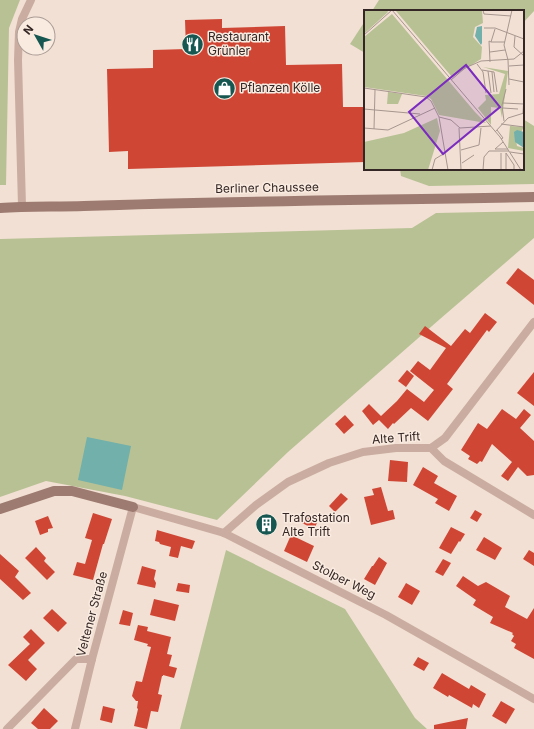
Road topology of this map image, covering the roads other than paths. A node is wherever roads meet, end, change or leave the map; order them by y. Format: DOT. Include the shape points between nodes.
graph roads {
  1 [pos="31,0"];
  2 [pos="534,197"];
  3 [pos="22,206"];
  4 [pos="0,208"];
  5 [pos="534,322"];
  6 [pos="430,448"];
  7 [pos="133,507"];
  8 [pos="0,509"];
  9 [pos="534,515"];
  10 [pos="224,533"];
  11 [pos="92,659"];
  12 [pos="534,699"];
  13 [pos="7,729"];
  14 [pos="75,729"];
  1 -- 3 [label="street" via="19,32"];
  2 -- 3 [label="main road, Berliner Chaussee"];
  3 -- 4 [label="main road, Berliner Chaussee"];
  5 -- 6 [label="street, Alte Trift" via="445,438"];
  6 -- 9 [label="street" via="444,461"];
  6 -- 10 [label="street, Alte Trift" via="396,448 363,452 328,462 288,482"];
  7 -- 8 [label="main road" via="72,491 54,491"];
  7 -- 10 [label="street, Stolper Weg"];
  7 -- 11 [label="street, Veltener Straße"];
  10 -- 12 [label="street, Stolper Weg" via="386,615"];
  11 -- 13 [label="street" via="76,659"];
  11 -- 14 [label="street, Veltener Straße"];
}
